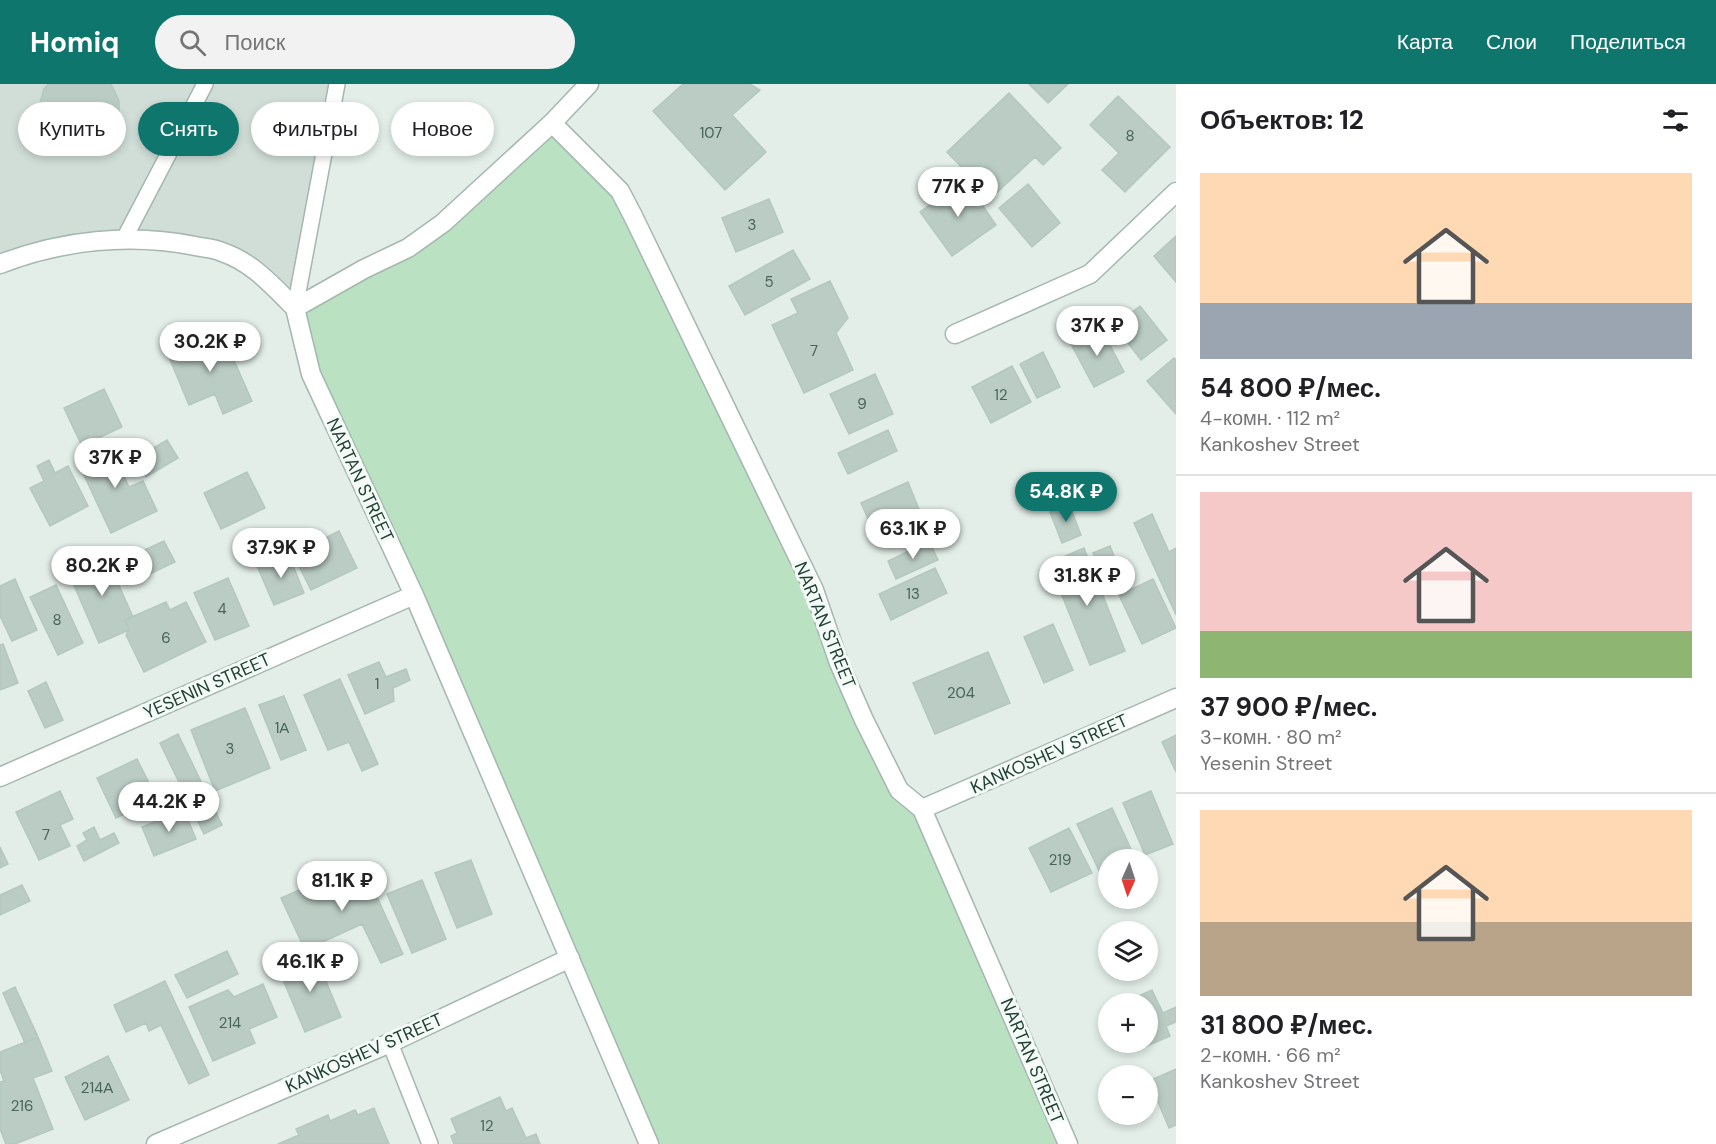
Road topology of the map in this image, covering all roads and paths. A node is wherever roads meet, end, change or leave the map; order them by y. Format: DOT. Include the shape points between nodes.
graph roads {
  1 [pos="205,84"];
  2 [pos="337,84"];
  3 [pos="589,84"];
  4 [pos="552,123"];
  5 [pos="1176,192"];
  6 [pos="124,239"];
  7 [pos="0,264"];
  8 [pos="295,308"];
  9 [pos="955,334"];
  10 [pos="414,595"];
  11 [pos="1176,698"];
  12 [pos="0,777"];
  13 [pos="922,809"];
  14 [pos="570,958"];
  15 [pos="390,1043"];
  16 [pos="156,1144"];
  17 [pos="430,1144"];
  18 [pos="649,1144"];
  19 [pos="1068,1144"];
  1 -- 6 [label="lane"];
  2 -- 8 [label="lane"];
  3 -- 4 [label="street"];
  4 -- 8 [label="street" via="443,223 408,248"];
  4 -- 13 [label="street, NARTAN STREET" via="620,191 814,590 864,720 899,790"];
  5 -- 9 [label="street" via="1090,274"];
  6 -- 7 [label="street" via="49,247"];
  6 -- 8 [label="street" via="178,243 222,252 262,274"];
  8 -- 10 [label="street, NARTAN STREET" via="311,374"];
  10 -- 12 [label="street, YESENIN STREET"];
  10 -- 14 [label="street, NARTAN STREET"];
  11 -- 13 [label="street, KANKOSHEV STREET"];
  13 -- 19 [label="street, NARTAN STREET"];
  14 -- 15 [label="street, KANKOSHEV STREET"];
  14 -- 18 [label="street, NARTAN STREET"];
  15 -- 16 [label="street, KANKOSHEV STREET"];
  15 -- 17 [label="lane"];
}
